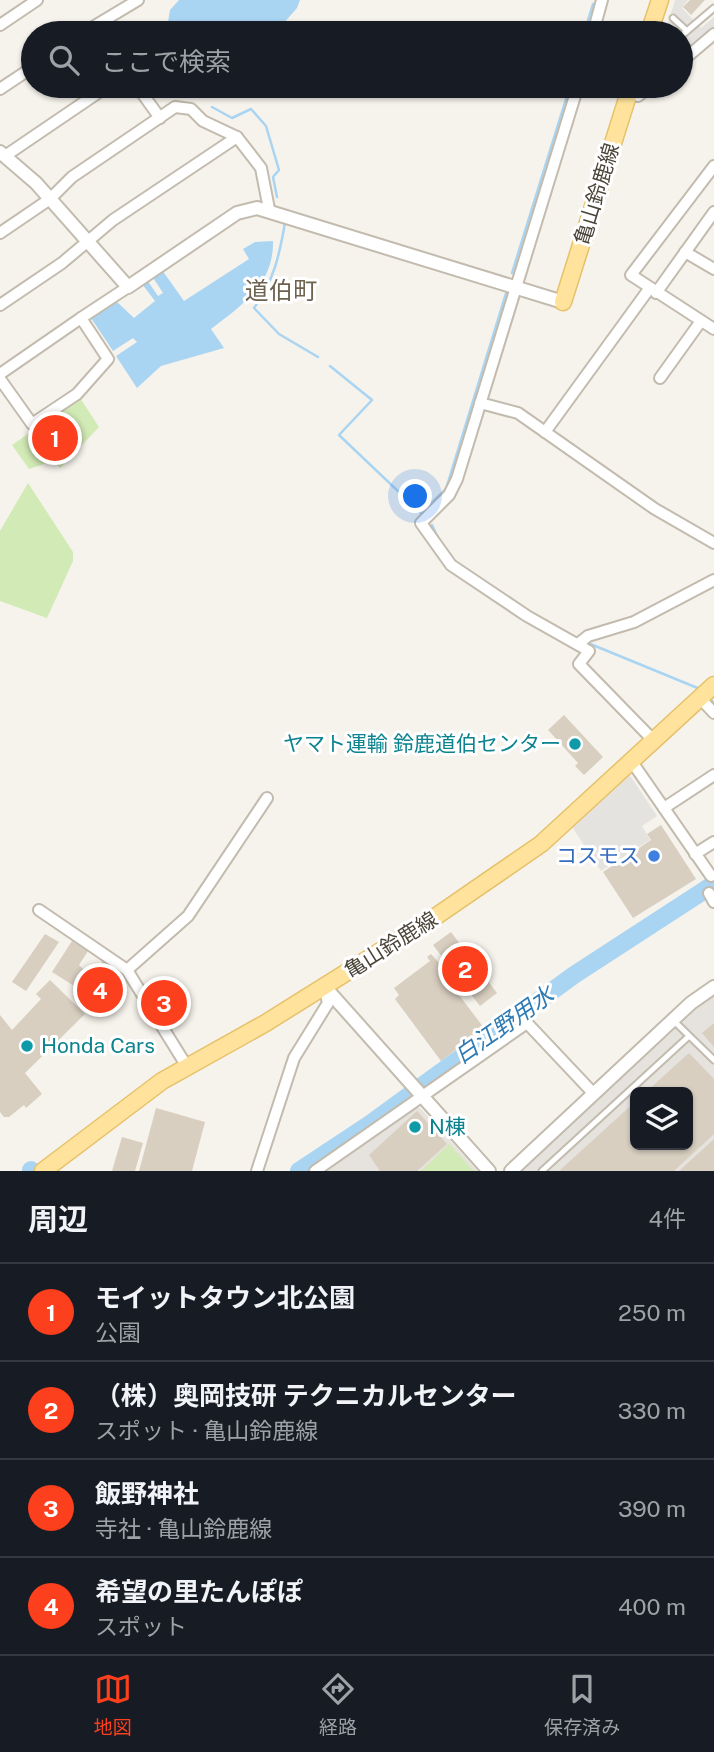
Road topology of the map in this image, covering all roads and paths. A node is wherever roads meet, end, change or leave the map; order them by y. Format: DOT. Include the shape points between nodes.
graph roads {
  1 [pos="37,0"];
  2 [pos="138,0"];
  3 [pos="602,0"];
  4 [pos="660,0"];
  5 [pos="714,8"];
  6 [pos="673,18"];
  7 [pos="103,21"];
  8 [pos="596,21"];
  9 [pos="653,21"];
  10 [pos="676,21"];
  11 [pos="0,25"];
  12 [pos="693,26"];
  13 [pos="714,34"];
  14 [pos="693,49"];
  15 [pos="21,75"];
  16 [pos="0,89"];
  17 [pos="89,98"];
  18 [pos="146,98"];
  19 [pos="574,98"];
  20 [pos="633,98"];
  21 [pos="160,118"];
  22 [pos="237,137"];
  23 [pos="2,154"];
  24 [pos="714,166"];
  25 [pos="50,199"];
  26 [pos="268,209"];
  27 [pos="714,212"];
  28 [pos="0,233"];
  29 [pos="88,242"];
  30 [pos="685,252"];
  31 [pos="714,270"];
  32 [pos="128,287"];
  33 [pos="516,287"];
  34 [pos="653,291"];
  35 [pos="563,302"];
  36 [pos="0,305"];
  37 [pos="81,318"];
  38 [pos="701,321"];
  39 [pos="714,329"];
  40 [pos="0,376"];
  41 [pos="660,377"];
  42 [pos="480,402"];
  43 [pos="545,432"];
  44 [pos="714,543"];
  45 [pos="714,579"];
  46 [pos="578,644"];
  47 [pos="714,685"];
  48 [pos="700,698"];
  49 [pos="714,713"];
  50 [pos="654,741"];
  51 [pos="632,762"];
  52 [pos="714,775"];
  53 [pos="267,798"];
  54 [pos="664,808"];
  55 [pos="714,842"];
  56 [pos="695,854"];
  57 [pos="711,876"];
  58 [pos="39,910"];
  59 [pos="127,970"];
  60 [pos="324,986"];
  61 [pos="714,987"];
  62 [pos="673,1020"];
  63 [pos="688,1037"];
  64 [pos="714,1060"];
  65 [pos="186,1065"];
  66 [pos="417,1094"];
  67 [pos="594,1094"];
  68 [pos="43,1171"];
  69 [pos="257,1171"];
  70 [pos="315,1171"];
  71 [pos="489,1171"];
  72 [pos="511,1171"];
  73 [pos="542,1171"];
  1 -- 11 [label="street"];
  2 -- 7 [label="street"];
  3 -- 8 [label="street"];
  4 -- 9 [label="main road"];
  5 -- 12 [label="lane"];
  6 -- 10 [label="lane"];
  13 -- 14 [label="street"];
  15 -- 16 [label="street"];
  17 -- 23 [label="street"];
  18 -- 21 [label="street"];
  19 -- 33 [label="street"];
  20 -- 35 [label="main road, 亀山鈴鹿線"];
  21 -- 22 [label="street" via="175,107 184,107"];
  21 -- 25 [label="street" via="72,177"];
  22 -- 26 [label="street" via="261,168"];
  22 -- 29 [label="street" via="113,220"];
  23 -- 25 [label="street"];
  24 -- 34 [label="street" via="631,275"];
  25 -- 28 [label="street"];
  25 -- 29 [label="street"];
  26 -- 32 [label="street" via="237,213"];
  26 -- 33 [label="street"];
  27 -- 30 [label="street"];
  29 -- 32 [label="street"];
  29 -- 36 [label="street"];
  30 -- 31 [label="street"];
  30 -- 34 [label="street"];
  32 -- 37 [label="street"];
  33 -- 35 [label="street"];
  33 -- 42 [label="street"];
  34 -- 38 [label="street"];
  34 -- 43 [label="street"];
  37 -- 40 [label="street"];
  37 -- 40 [label="street" via="108,359 78,394 32,424"];
  38 -- 39 [label="street"];
  38 -- 41 [label="street"];
  42 -- 43 [label="street" via="517,414"];
  42 -- 46 [label="street" via="454,488 421,523 451,565"];
  43 -- 44 [label="street" via="655,509"];
  45 -- 46 [label="street" via="634,622 588,636"];
  46 -- 50 [label="street" via="589,652 579,664"];
  47 -- 48 [label="main road, 亀山鈴鹿線"];
  48 -- 49 [label="street"];
  48 -- 50 [label="main road, 亀山鈴鹿線"];
  50 -- 51 [label="main road, 亀山鈴鹿線"];
  51 -- 54 [label="street"];
  51 -- 60 [label="main road, 亀山鈴鹿線" via="541,844 435,918"];
  52 -- 54 [label="street"];
  53 -- 59 [label="street" via="188,916"];
  54 -- 56 [label="street"];
  55 -- 56 [label="street"];
  56 -- 57 [label="street"];
  58 -- 59 [label="street"];
  59 -- 65 [label="street"];
  60 -- 65 [label="main road, 亀山鈴鹿線"];
  60 -- 66 [label="street"];
  60 -- 69 [label="street" via="328,1003 294,1058"];
  61 -- 62 [label="street"];
  62 -- 63 [label="lane"];
  62 -- 67 [label="street"];
  63 -- 64 [label="lane"];
  63 -- 73 [label="lane"];
  65 -- 68 [label="main road, 亀山鈴鹿線"];
  66 -- 67 [label="street" via="527,1023"];
  66 -- 70 [label="street"];
  66 -- 71 [label="street"];
  67 -- 72 [label="street"];
}
